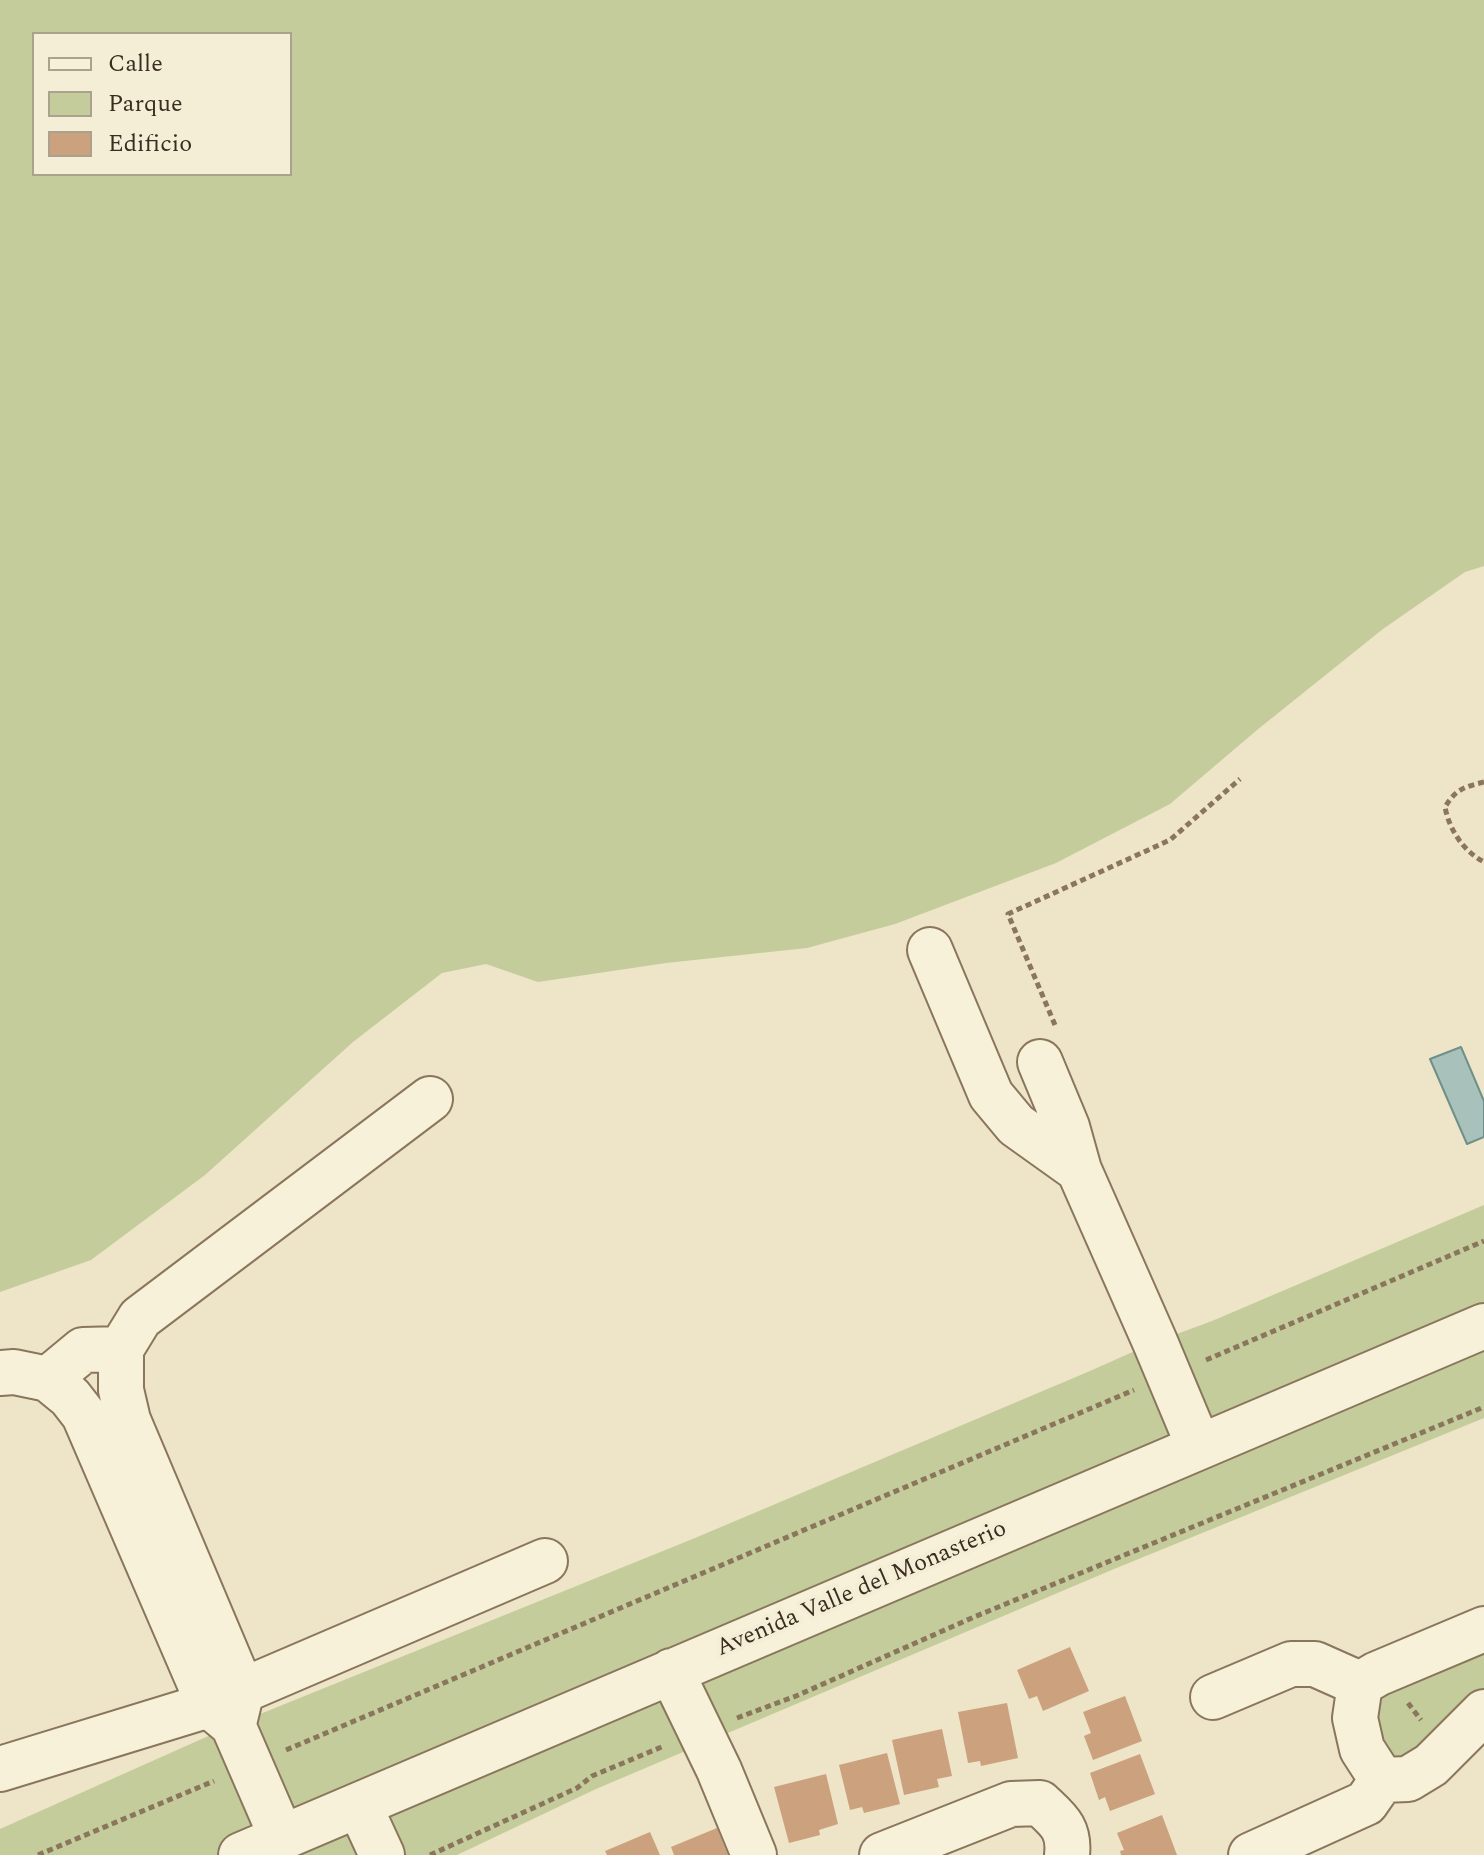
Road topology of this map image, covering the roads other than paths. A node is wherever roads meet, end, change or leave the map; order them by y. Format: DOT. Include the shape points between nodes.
graph roads {
  1 [pos="930,950"];
  2 [pos="1040,1062"];
  3 [pos="430,1099"];
  4 [pos="1079,1170"];
  5 [pos="1484,1326"];
  6 [pos="121,1349"];
  7 [pos="0,1373"];
  8 [pos="48,1379"];
  9 [pos="1199,1447"];
  10 [pos="545,1561"];
  11 [pos="1484,1629"];
  12 [pos="671,1671"];
  13 [pos="1368,1679"];
  14 [pos="1213,1697"];
  15 [pos="228,1707"];
  16 [pos="1484,1712"];
  17 [pos="0,1769"];
  18 [pos="1382,1780"];
  19 [pos="359,1805"];
  20 [pos="282,1838"];
  21 [pos="241,1855"];
  22 [pos="382,1855"];
  23 [pos="754,1855"];
  24 [pos="882,1855"];
  25 [pos="1067,1855"];
  26 [pos="1251,1855"];
  1 -- 4 [label="street" via="991,1095 1016,1125"];
  2 -- 4 [label="street"];
  3 -- 6 [label="street" via="140,1318"];
  4 -- 9 [label="street"];
  5 -- 9 [label="street, Avenida Valle del Monasterio"];
  6 -- 8 [label="street" via="83,1350"];
  6 -- 15 [label="street" via="121,1390 128,1420"];
  7 -- 8 [label="street"];
  8 -- 15 [label="street" via="84,1415"];
  9 -- 12 [label="street, Avenida Valle del Monasterio"];
  10 -- 15 [label="street"];
  11 -- 13 [label="street"];
  12 -- 19 [label="street, Avenida Valle del Monasterio"];
  12 -- 23 [label="street"];
  13 -- 14 [label="street" via="1315,1664 1291,1664"];
  13 -- 18 [label="street" via="1355,1718 1362,1749"];
  15 -- 17 [label="street"];
  15 -- 20 [label="street"];
  16 -- 18 [label="street" via="1431,1765 1408,1779"];
  18 -- 26 [label="street" via="1366,1803"];
  19 -- 20 [label="street, Avenida Valle del Monasterio"];
  19 -- 22 [label="street"];
  20 -- 21 [label="street, Avenida Valle del Monasterio"];
  24 -- 25 [label="street" via="1011,1804 1040,1803 1062,1823"];
}
